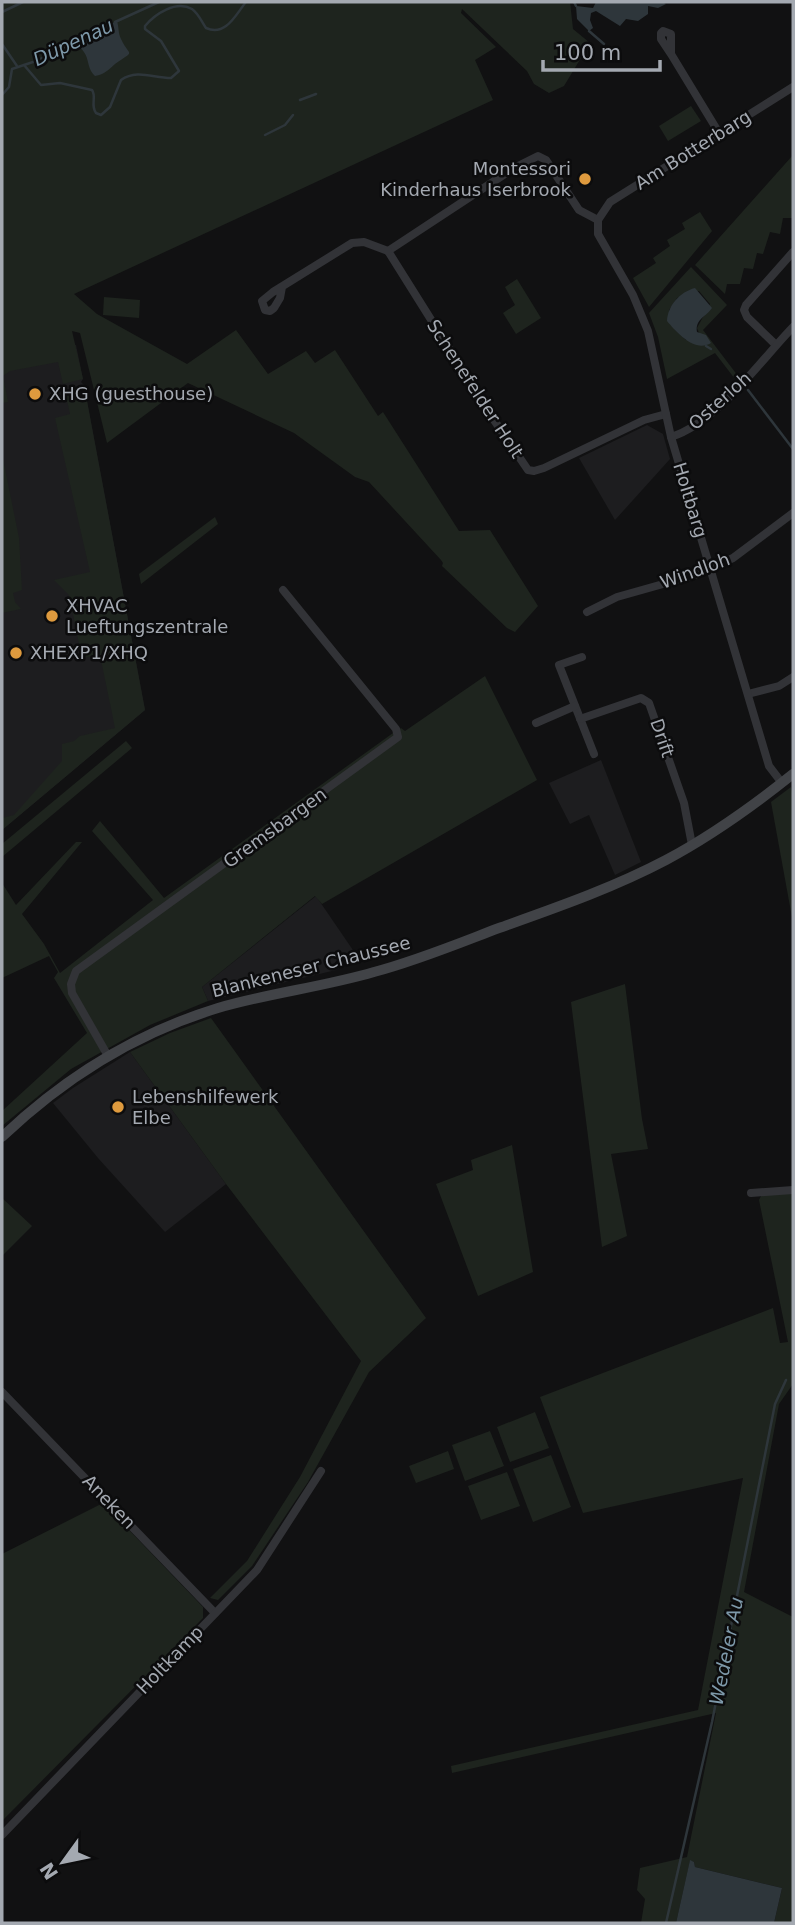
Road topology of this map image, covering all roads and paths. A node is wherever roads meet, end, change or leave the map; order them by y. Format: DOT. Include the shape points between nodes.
graph roads {
  1 [pos="671,54"];
  2 [pos="793,87"];
  3 [pos="719,133"];
  4 [pos="598,220"];
  5 [pos="388,251"];
  6 [pos="793,253"];
  7 [pos="282,287"];
  8 [pos="793,327"];
  9 [pos="776,345"];
  10 [pos="666,414"];
  11 [pos="671,437"];
  12 [pos="793,513"];
  13 [pos="711,567"];
  14 [pos="282,590"];
  15 [pos="587,612"];
  16 [pos="582,657"];
  17 [pos="793,677"];
  18 [pos="748,694"];
  19 [pos="575,706"];
  20 [pos="580,719"];
  21 [pos="536,723"];
  22 [pos="594,754"];
  23 [pos="793,774"];
  24 [pos="782,783"];
  25 [pos="692,845"];
  26 [pos="108,1056"];
  27 [pos="2,1137"];
  28 [pos="793,1190"];
  29 [pos="751,1193"];
  30 [pos="2,1392"];
  31 [pos="321,1471"];
  32 [pos="215,1613"];
  33 [pos="2,1835"];
  1 -- 3 [label="street"];
  2 -- 3 [label="street, Am Botterbarg"];
  3 -- 4 [label="street, Am Botterbarg" via="610,202"];
  4 -- 5 [label="street" via="581,213 546,160 538,156"];
  4 -- 10 [label="street, Holtbarg" via="600,240 633,295 648,331"];
  5 -- 7 [label="street" via="364,242 352,243"];
  5 -- 10 [label="street, Schenefelder Holt" via="528,470 544,468"];
  6 -- 9 [label="street" via="744,310"];
  8 -- 9 [label="street, Osterloh"];
  9 -- 11 [label="street, Osterloh" via="739,389 691,428"];
  10 -- 11 [label="street, Holtbarg"];
  11 -- 13 [label="street, Holtbarg"];
  12 -- 13 [label="street, Windloh" via="738,555"];
  13 -- 15 [label="street, Windloh" via="617,597"];
  13 -- 18 [label="street, Holtbarg"];
  14 -- 26 [label="street, Gremsbargen" via="398,737 76,971 72,993"];
  16 -- 19 [label="street" via="559,666"];
  17 -- 18 [label="street"];
  18 -- 24 [label="street, Holtbarg" via="769,766"];
  19 -- 20 [label="street"];
  19 -- 21 [label="street"];
  20 -- 22 [label="street"];
  20 -- 25 [label="street, Drift" via="631,699 649,703 684,803"];
  23 -- 24 [label="main road, Blankeneser Chaussee"];
  24 -- 25 [label="main road, Blankeneser Chaussee"];
  25 -- 26 [label="main road, Blankeneser Chaussee" via="595,892 422,957 360,976 220,1007 167,1026"];
  26 -- 27 [label="main road, Blankeneser Chaussee" via="69,1080"];
  28 -- 29 [label="street"];
  30 -- 32 [label="street, Aneken"];
  31 -- 32 [label="street, Holtkamp" via="257,1570"];
  32 -- 33 [label="street, Holtkamp"];
}
